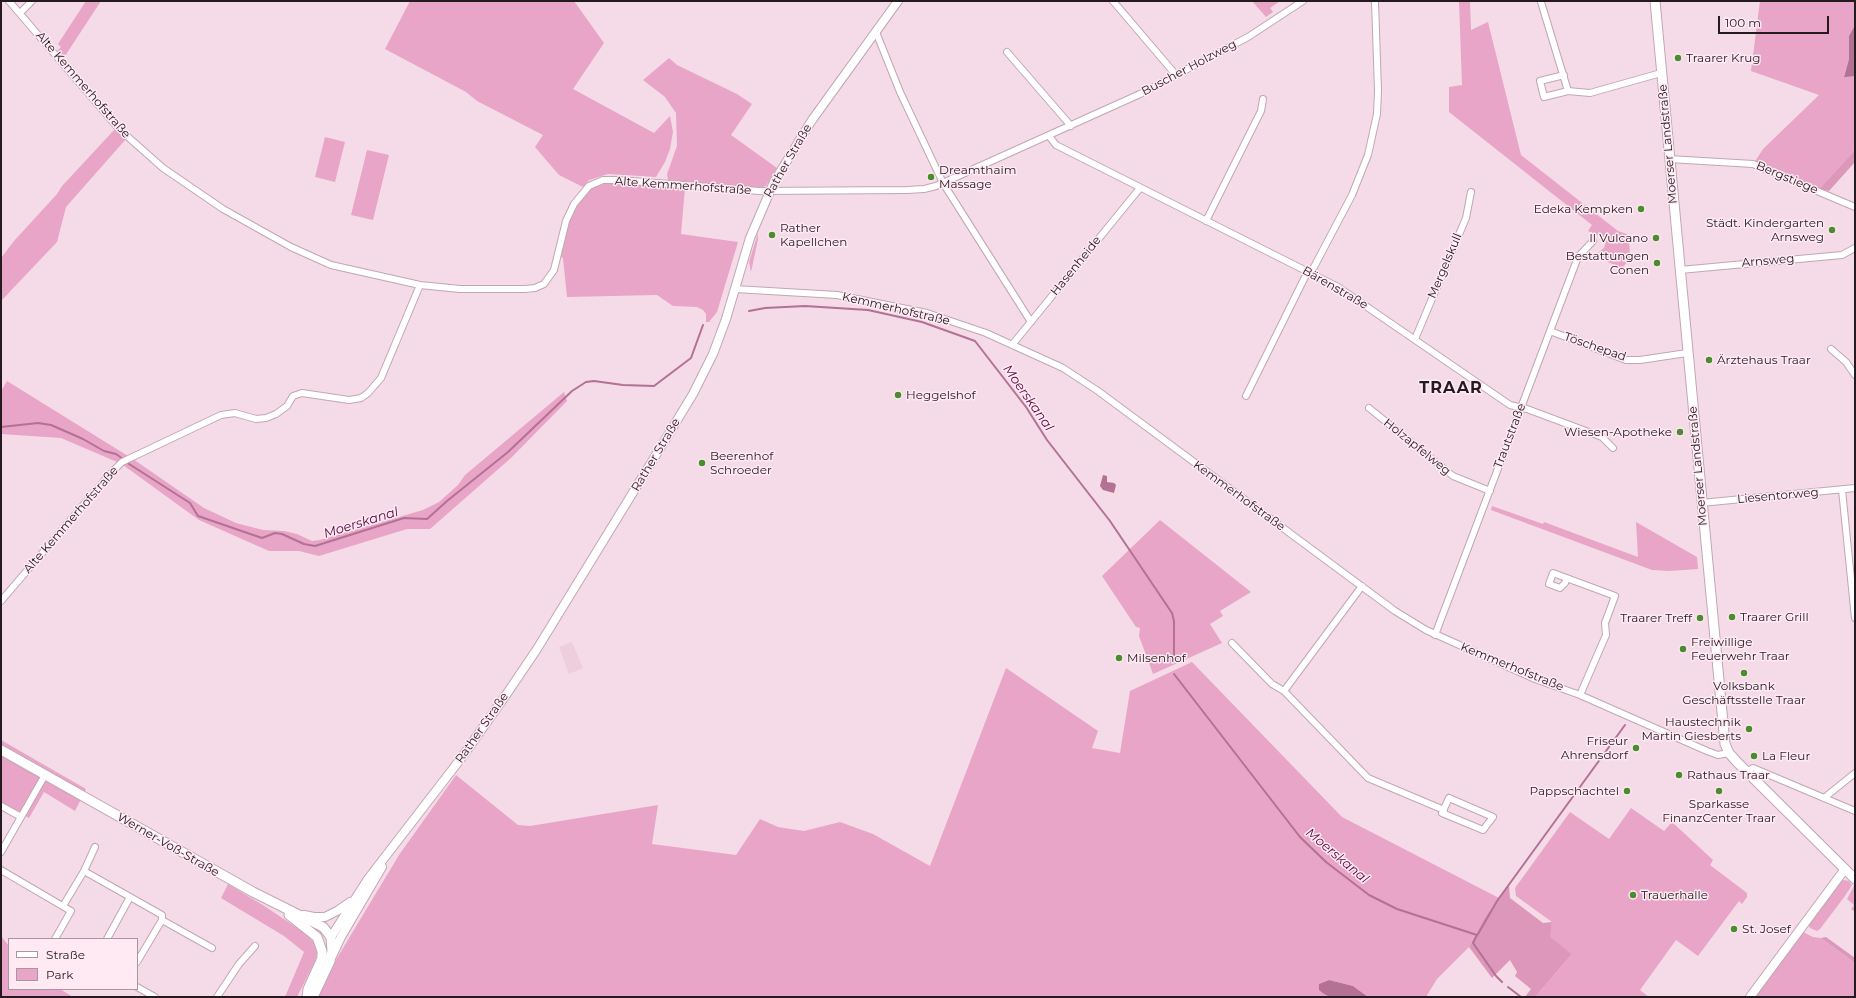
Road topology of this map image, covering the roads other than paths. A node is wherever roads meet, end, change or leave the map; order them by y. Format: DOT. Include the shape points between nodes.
graph roads {
  1 [pos="9,1"];
  2 [pos="32,1"];
  3 [pos="898,1"];
  4 [pos="1113,1"];
  5 [pos="1303,1"];
  6 [pos="1375,1"];
  7 [pos="1655,1"];
  8 [pos="1541,2"];
  9 [pos="20,12"];
  10 [pos="876,32"];
  11 [pos="1007,52"];
  12 [pos="1662,73"];
  13 [pos="1176,75"];
  14 [pos="1564,75"];
  15 [pos="1568,91"];
  16 [pos="1263,98"];
  17 [pos="1071,126"];
  18 [pos="1050,136"];
  19 [pos="1669,159"];
  20 [pos="943,183"];
  21 [pos="1140,188"];
  22 [pos="769,191"];
  23 [pos="1471,192"];
  24 [pos="1855,207"];
  25 [pos="1206,221"];
  26 [pos="1592,241"];
  27 [pos="1855,248"];
  28 [pos="1680,270"];
  29 [pos="1309,272"];
  30 [pos="420,285"];
  31 [pos="735,289"];
  32 [pos="1031,322"];
  33 [pos="1550,331"];
  34 [pos="1415,339"];
  35 [pos="1012,345"];
  36 [pos="1832,349"];
  37 [pos="1687,353"];
  38 [pos="1855,375"];
  39 [pos="1246,396"];
  40 [pos="1369,408"];
  41 [pos="1521,408"];
  42 [pos="1614,448"];
  43 [pos="1855,488"];
  44 [pos="1490,490"];
  45 [pos="1842,490"];
  46 [pos="1701,503"];
  47 [pos="1567,578"];
  48 [pos="1362,586"];
  49 [pos="1,601"];
  50 [pos="1855,618"];
  51 [pos="1435,635"];
  52 [pos="1232,643"];
  53 [pos="1284,691"];
  54 [pos="1580,695"];
  55 [pos="1,750"];
  56 [pos="1729,753"];
  57 [pos="1747,772"];
  58 [pos="1855,773"];
  59 [pos="45,775"];
  60 [pos="1824,798"];
  61 [pos="1,806"];
  62 [pos="1444,810"];
  63 [pos="1855,811"];
  64 [pos="21,817"];
  65 [pos="95,847"];
  66 [pos="1,852"];
  67 [pos="390,853"];
  68 [pos="1845,869"];
  69 [pos="1,870"];
  70 [pos="84,871"];
  71 [pos="1855,879"];
  72 [pos="356,896"];
  73 [pos="130,897"];
  74 [pos="63,906"];
  75 [pos="281,908"];
  76 [pos="162,920"];
  77 [pos="317,936"];
  78 [pos="341,937"];
  79 [pos="56,938"];
  80 [pos="108,938"];
  81 [pos="331,940"];
  82 [pos="255,946"];
  83 [pos="212,948"];
  84 [pos="138,960"];
  85 [pos="326,960"];
  86 [pos="138,988"];
  87 [pos="155,997"];
  88 [pos="217,997"];
  89 [pos="307,997"];
  90 [pos="313,997"];
  91 [pos="1750,997"];
  1 -- 9 [label="street, Alte Kemmerhofstraße"];
  2 -- 9 [label="street"];
  3 -- 10 [label="street, Rather Straße"];
  4 -- 13 [label="street"];
  5 -- 13 [label="street, Buscher Holzweg" via="1248,37"];
  6 -- 29 [label="street" via="1378,91 1374,134 1352,195"];
  7 -- 12 [label="main road, Moerser Landstraße"];
  8 -- 14 [label="street"];
  9 -- 30 [label="street, Alte Kemmerhofstraße" via="119,129 163,168 204,198 264,233 323,262"];
  10 -- 20 [label="street" via="900,92"];
  10 -- 22 [label="street, Rather Straße" via="802,134"];
  11 -- 17 [label="street"];
  12 -- 15 [label="street" via="1590,93"];
  12 -- 19 [label="main road, Moerser Landstraße"];
  13 -- 17 [label="street, Buscher Holzweg"];
  14 -- 15 [label="street"];
  14 -- 15 [label="street" via="1540,81 1544,97"];
  16 -- 25 [label="street" via="1261,111"];
  17 -- 18 [label="street, Buscher Holzweg"];
  18 -- 20 [label="street, Buscher Holzweg"];
  18 -- 21 [label="street, Bärenstraße" via="1056,145"];
  19 -- 24 [label="street, Bergstiege" via="1753,164"];
  19 -- 28 [label="main road, Moerser Landstraße"];
  20 -- 22 [label="street, Alte Kemmerhofstraße" via="918,190"];
  20 -- 32 [label="street"];
  21 -- 25 [label="street, Bärenstraße"];
  21 -- 32 [label="street, Hasenheide"];
  22 -- 30 [label="street, Alte Kemmerhofstraße" via="603,180 589,186 574,204 566,221 554,270 548,280 540,286 525,289 451,289"];
  22 -- 31 [label="street, Rather Straße" via="750,238"];
  23 -- 34 [label="street, Mergelskull" via="1466,218"];
  25 -- 29 [label="street, Bärenstraße"];
  26 -- 33 [label="street, Trautstraße" via="1578,257"];
  27 -- 28 [label="street, Arnsweg" via="1842,255"];
  28 -- 37 [label="main road, Moerser Landstraße"];
  29 -- 34 [label="street, Bärenstraße" via="1355,297"];
  29 -- 39 [label="street"];
  30 -- 49 [label="street, Alte Kemmerhofstraße" via="381,378 373,389 361,398 340,400 302,393 293,396 287,406 266,418 256,419 235,413 221,414 122,462"];
  31 -- 35 [label="street, Kemmerhofstraße" via="837,295 871,301 927,313 986,333"];
  31 -- 67 [label="street, Rather Straße" via="719,339 705,371 636,489 512,686"];
  32 -- 35 [label="street, Hasenheide"];
  33 -- 37 [label="street, Töschepad" via="1626,360"];
  33 -- 41 [label="street, Trautstraße"];
  34 -- 41 [label="street, Bärenstraße" via="1510,405"];
  35 -- 48 [label="street, Kemmerhofstraße" via="1083,380"];
  36 -- 38 [label="street"];
  37 -- 46 [label="main road, Moerser Landstraße"];
  40 -- 44 [label="street, Holzapfelweg" via="1453,476"];
  41 -- 42 [label="street, Bärenstraße" via="1602,437"];
  41 -- 44 [label="street, Trautstraße"];
  43 -- 45 [label="street, Liesentorweg"];
  44 -- 51 [label="street, Trautstraße"];
  45 -- 46 [label="street, Liesentorweg"];
  45 -- 50 [label="street"];
  46 -- 56 [label="main road, Moerser Landstraße" via="1724,736"];
  47 -- 54 [label="street" via="1616,596 1605,623 1606,635"];
  48 -- 51 [label="street, Kemmerhofstraße" via="1395,611"];
  48 -- 53 [label="street"];
  51 -- 54 [label="street, Kemmerhofstraße" via="1536,679"];
  52 -- 53 [label="street" via="1272,684"];
  53 -- 62 [label="street" via="1368,778"];
  54 -- 56 [label="street, Kemmerhofstraße" via="1707,751 1718,755"];
  55 -- 59 [label="main road, Werner-Voß-Straße"];
  56 -- 57 [label="main road, Moerser Landstraße"];
  57 -- 60 [label="street" via="1754,768"];
  57 -- 68 [label="main road, Moerser Landstraße"];
  58 -- 60 [label="street"];
  59 -- 64 [label="street"];
  59 -- 75 [label="main road, Werner-Voß-Straße"];
  60 -- 63 [label="street"];
  61 -- 64 [label="street"];
  62 -- 62 [label="street" via="1450,798 1493,817 1483,830 1442,813"];
  64 -- 66 [label="street"];
  65 -- 70 [label="street"];
  67 -- 72 [label="street, Rather Straße"];
  67 -- 78 [label="street, Rather Straße"];
  68 -- 71 [label="main road, Moerser Landstraße"];
  68 -- 91 [label="street"];
  69 -- 74 [label="street"];
  70 -- 73 [label="street"];
  70 -- 74 [label="street"];
  72 -- 75 [label="street, Rather Straße" via="337,911 320,918"];
  72 -- 81 [label="street, Rather Straße"];
  73 -- 76 [label="street" via="162,915"];
  73 -- 80 [label="street"];
  74 -- 79 [label="street" via="71,911"];
  75 -- 77 [label="main road"];
  75 -- 81 [label="main road, Werner-Voß-Straße" via="323,927"];
  76 -- 83 [label="street"];
  76 -- 84 [label="street"];
  77 -- 81 [label="main road" via="324,941"];
  77 -- 85 [label="main road"];
  78 -- 81 [label="street"];
  78 -- 85 [label="street, Rather Straße"];
  81 -- 85 [label="main road, Rather Straße"];
  82 -- 88 [label="street" via="239,964"];
  85 -- 89 [label="main road, Rather Straße" via="308,989"];
  85 -- 90 [label="main road, Rather Straße"];
  86 -- 87 [label="street"];
}
